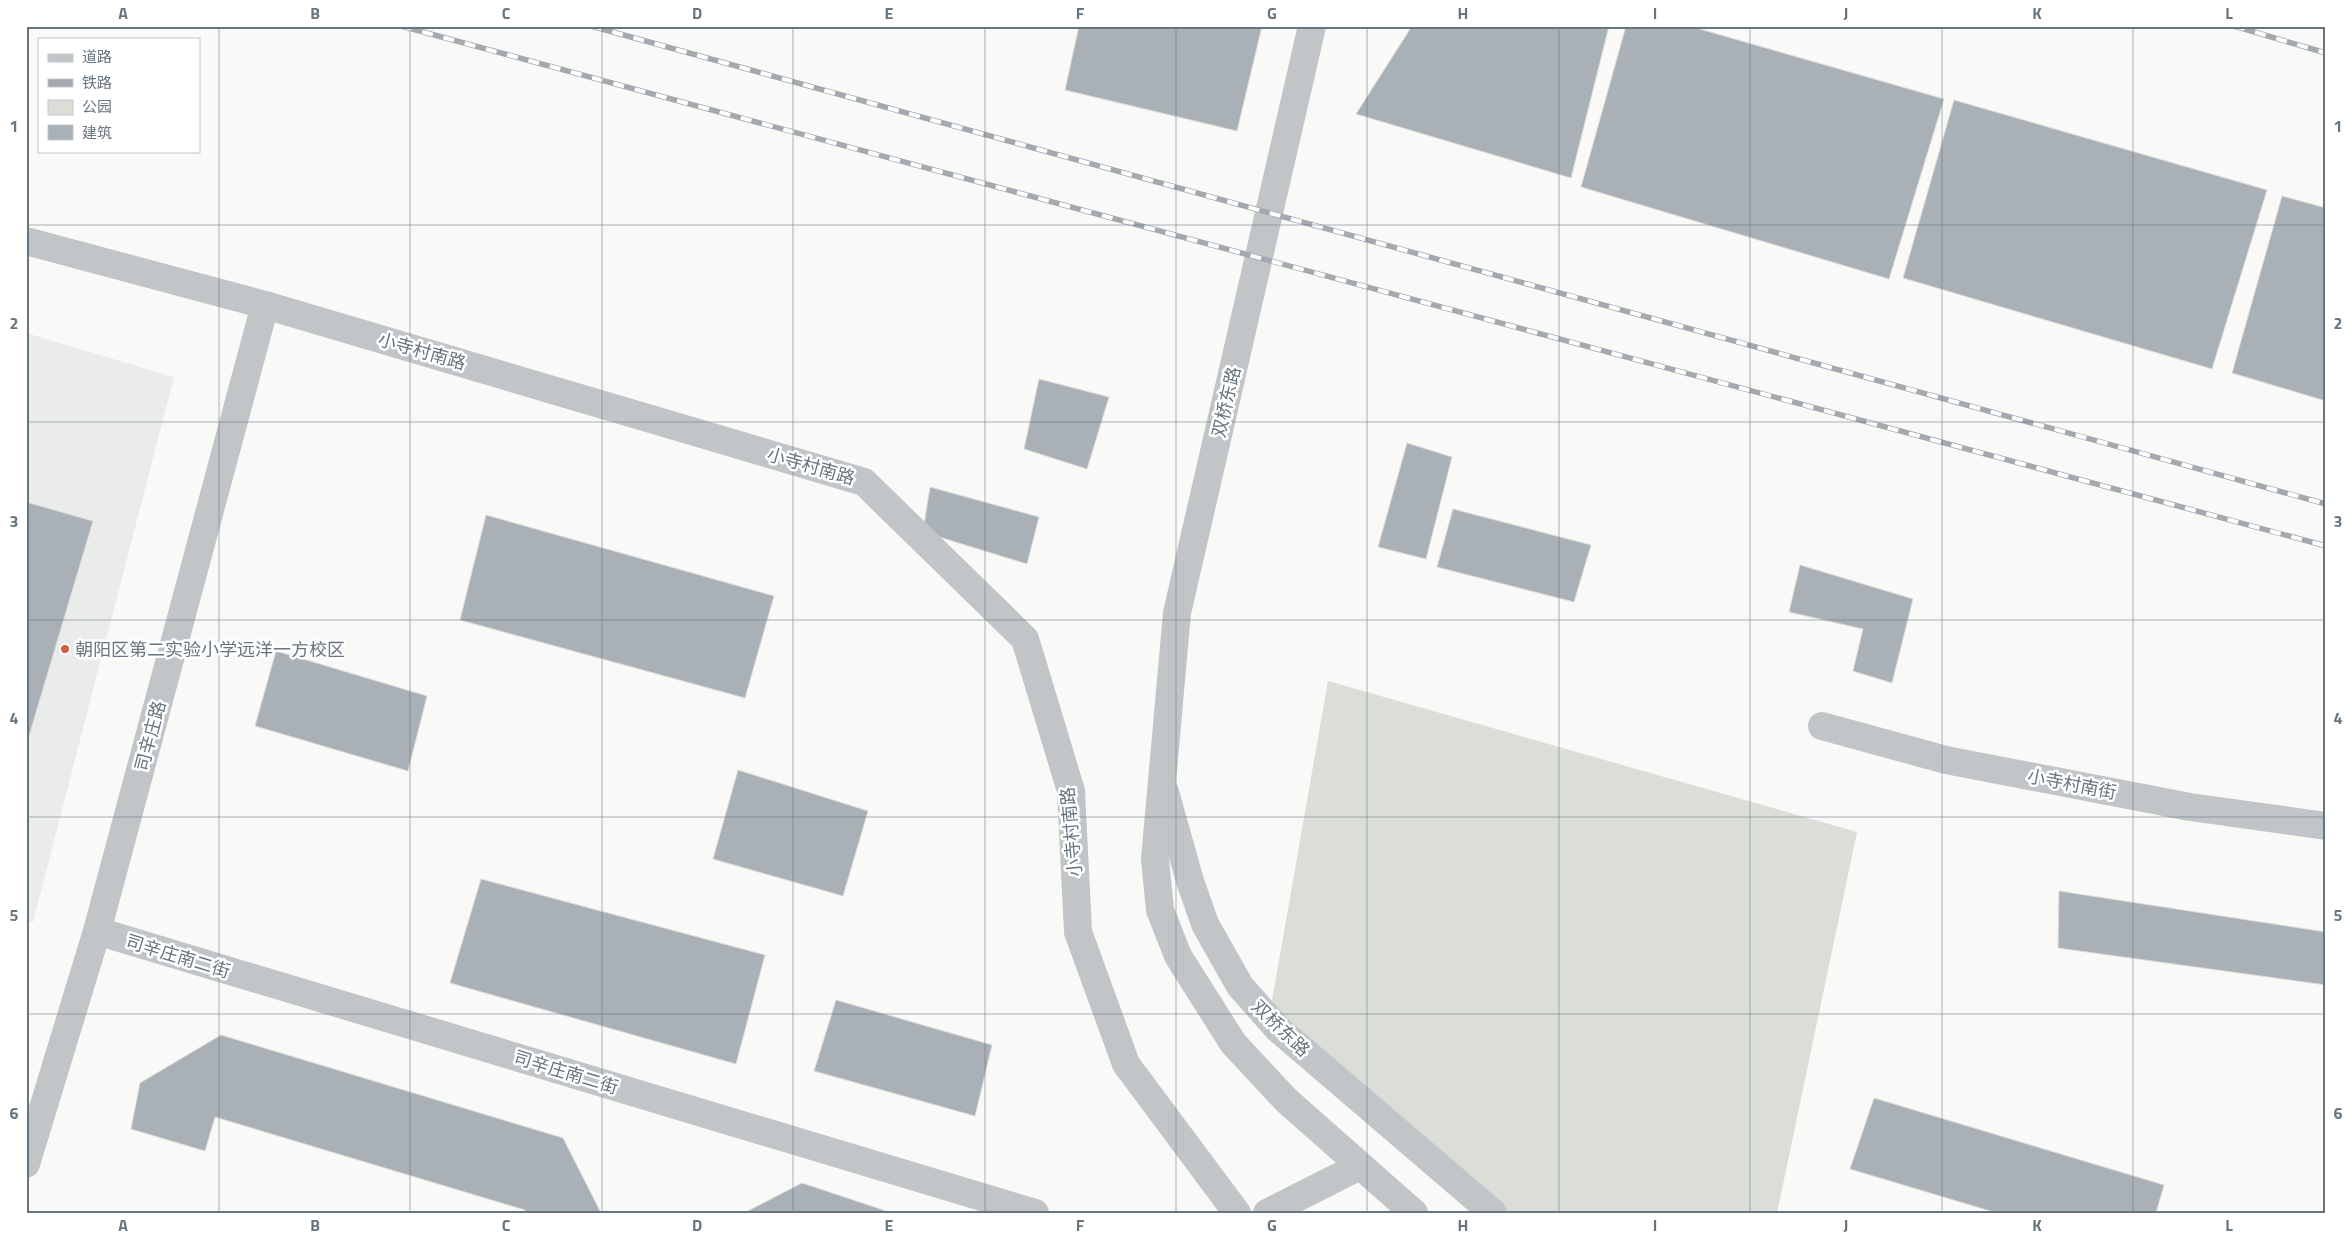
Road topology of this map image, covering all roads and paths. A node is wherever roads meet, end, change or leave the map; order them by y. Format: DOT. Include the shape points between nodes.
graph roads {
  1 [pos="1312,26"];
  2 [pos="26,241"];
  3 [pos="265,305"];
  4 [pos="1822,726"];
  5 [pos="1162,781"];
  6 [pos="2326,826"];
  7 [pos="97,931"];
  8 [pos="26,1164"];
  9 [pos="1360,1166"];
  10 [pos="1035,1213"];
  11 [pos="1237,1213"];
  12 [pos="1267,1213"];
  13 [pos="1414,1213"];
  14 [pos="1493,1213"];
  1 -- 5 [label="street, 双桥东路" via="1177,613"];
  2 -- 3 [label="street, 小寺村南路"];
  3 -- 7 [label="street, 司辛庄路"];
  3 -- 11 [label="street, 小寺村南路" via="864,482 1025,639 1071,791 1078,932 1126,1064"];
  4 -- 6 [label="street, 小寺村南街" via="1946,760 2190,807"];
  5 -- 9 [label="street, 双桥东路" via="1155,859 1160,910 1178,956 1233,1043 1286,1100"];
  5 -- 14 [label="street, 双桥东路" via="1205,924 1240,986 1278,1029"];
  7 -- 8 [label="street, 司辛庄路"];
  7 -- 10 [label="street, 司辛庄南二街"];
  9 -- 12 [label="street"];
  9 -- 13 [label="street, 双桥东路"];
}
